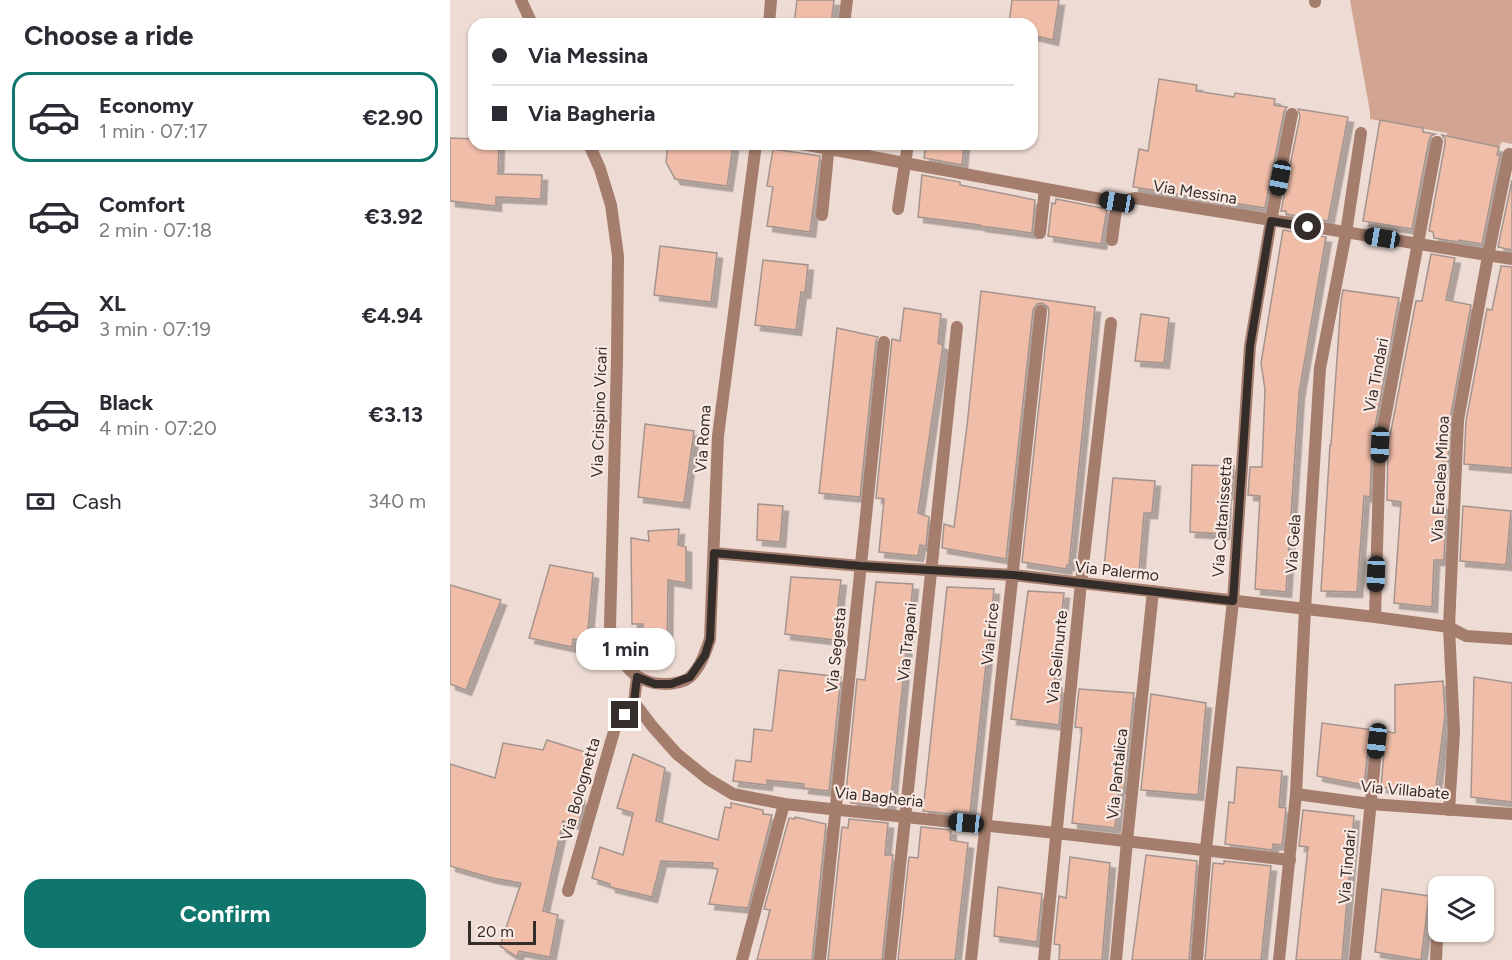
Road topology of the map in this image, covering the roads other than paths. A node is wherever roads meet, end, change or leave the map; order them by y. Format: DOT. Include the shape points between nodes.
graph roads {
  1 [pos="521,0"];
  2 [pos="771,0"];
  3 [pos="847,0"];
  4 [pos="529,18"];
  5 [pos="770,18"];
  6 [pos="845,18"];
  7 [pos="1292,114"];
  8 [pos="1361,133"];
  9 [pos="1437,142"];
  10 [pos="592,150"];
  11 [pos="755,150"];
  12 [pos="829,150"];
  13 [pos="842,150"];
  14 [pos="908,150"];
  15 [pos="1509,154"];
  16 [pos="905,164"];
  17 [pos="1045,189"];
  18 [pos="1117,202"];
  19 [pos="898,209"];
  20 [pos="822,215"];
  21 [pos="1271,221"];
  22 [pos="1040,233"];
  23 [pos="1346,233"];
  24 [pos="1112,240"];
  25 [pos="1418,244"];
  26 [pos="1488,256"];
  27 [pos="1512,259"];
  28 [pos="1041,311"];
  29 [pos="1111,323"];
  30 [pos="957,327"];
  31 [pos="884,342"];
  32 [pos="714,553"];
  33 [pos="861,566"];
  34 [pos="932,570"];
  35 [pos="1013,575"];
  36 [pos="1081,583"];
  37 [pos="1153,591"];
  38 [pos="1233,601"];
  39 [pos="1305,609"];
  40 [pos="1375,617"];
  41 [pos="1449,627"];
  42 [pos="1512,639"];
  43 [pos="637,677"];
  44 [pos="634,702"];
  45 [pos="1377,741"];
  46 [pos="1296,794"];
  47 [pos="784,804"];
  48 [pos="1370,804"];
  49 [pos="836,809"];
  50 [pos="1449,810"];
  51 [pos="1512,814"];
  52 [pos="905,817"];
  53 [pos="986,825"];
  54 [pos="1056,833"];
  55 [pos="1126,841"];
  56 [pos="1206,849"];
  57 [pos="1290,860"];
  58 [pos="568,891"];
  59 [pos="1437,942"];
  60 [pos="742,960"];
  61 [pos="820,960"];
  62 [pos="890,960"];
  63 [pos="971,960"];
  64 [pos="1044,960"];
  65 [pos="1116,960"];
  66 [pos="1197,960"];
  67 [pos="1279,960"];
  68 [pos="1355,960"];
  69 [pos="1436,960"];
  1 -- 4 [label="street"];
  2 -- 5 [label="street"];
  3 -- 6 [label="street"];
  7 -- 21 [label="street, Via Caltanissetta"];
  8 -- 23 [label="street, Via Gela"];
  9 -- 25 [label="street, Via Tindari"];
  10 -- 43 [label="street, Via Crispino Vicari" via="610,205 618,256 609,626 621,660"];
  11 -- 32 [label="street, Via Roma" via="718,436"];
  12 -- 20 [label="street"];
  13 -- 16 [label="street, Via Messina"];
  14 -- 16 [label="street"];
  15 -- 26 [label="street, Via Eraclea Minoa"];
  16 -- 17 [label="street, Via Messina"];
  16 -- 19 [label="street"];
  17 -- 18 [label="street, Via Messina"];
  17 -- 22 [label="street"];
  18 -- 21 [label="street, Via Messina" via="1135,198"];
  18 -- 24 [label="street"];
  21 -- 23 [label="street, Via Messina"];
  21 -- 38 [label="street, Via Caltanissetta" via="1250,346"];
  23 -- 25 [label="street, Via Messina"];
  23 -- 39 [label="street, Via Gela" via="1320,368"];
  25 -- 26 [label="street, Via Messina"];
  25 -- 40 [label="street, Via Tindari" via="1380,445"];
  26 -- 27 [label="street, Via Messina"];
  26 -- 41 [label="street, Via Eraclea Minoa" via="1458,420"];
  28 -- 35 [label="street, Via Erice"];
  29 -- 36 [label="street, Via Selinunte"];
  30 -- 34 [label="street, Via Trapani"];
  31 -- 33 [label="street, Via Segesta"];
  32 -- 33 [label="street, Via Palermo"];
  32 -- 43 [label="street, Via Roma" via="710,639 705,655 690,677 671,684 655,684"];
  33 -- 34 [label="street, Via Palermo"];
  33 -- 49 [label="street, Via Segesta"];
  34 -- 35 [label="street, Via Palermo"];
  34 -- 52 [label="street, Via Trapani"];
  35 -- 36 [label="street, Via Palermo"];
  35 -- 53 [label="street, Via Erice"];
  36 -- 37 [label="street, Via Palermo"];
  36 -- 54 [label="street, Via Selinunte"];
  37 -- 38 [label="street, Via Palermo"];
  37 -- 55 [label="street, Via Pantalica"];
  38 -- 39 [label="street, Via Palermo"];
  38 -- 56 [label="street, Via Caltanissetta"];
  39 -- 40 [label="street, Via Palermo"];
  39 -- 46 [label="street, Via Gela"];
  40 -- 41 [label="street, Via Palermo"];
  41 -- 42 [label="street, Via Palermo" via="1466,636"];
  41 -- 50 [label="street, Via Eraclea Minoa" via="1454,732"];
  43 -- 44 [label="street"];
  44 -- 47 [label="street, Via Bagheria" via="677,754 708,779 733,794"];
  44 -- 58 [label="street, Via Bolognetta" via="615,728"];
  45 -- 48 [label="street, Via Tindari"];
  46 -- 48 [label="street, Via Villabate"];
  46 -- 57 [label="street, Via Gela"];
  47 -- 49 [label="street, Via Bagheria"];
  47 -- 60 [label="street"];
  48 -- 50 [label="street, Via Villabate"];
  48 -- 68 [label="street, Via Tindari"];
  49 -- 52 [label="street, Via Bagheria"];
  49 -- 61 [label="street, Via Segesta"];
  50 -- 51 [label="street, Via Villabate"];
  52 -- 53 [label="street, Via Bagheria"];
  52 -- 62 [label="street, Via Trapani"];
  53 -- 54 [label="street, Via Bagheria"];
  53 -- 63 [label="street, Via Erice"];
  54 -- 55 [label="street, Via Bagheria"];
  54 -- 64 [label="street, Via Selinunte"];
  55 -- 56 [label="street, Via Bagheria"];
  55 -- 65 [label="street, Via Pantalica"];
  56 -- 57 [label="street, Via Bagheria"];
  56 -- 66 [label="street, Via Caltanissetta"];
  57 -- 67 [label="street, Via Gela"];
  59 -- 69 [label="street"];
}
